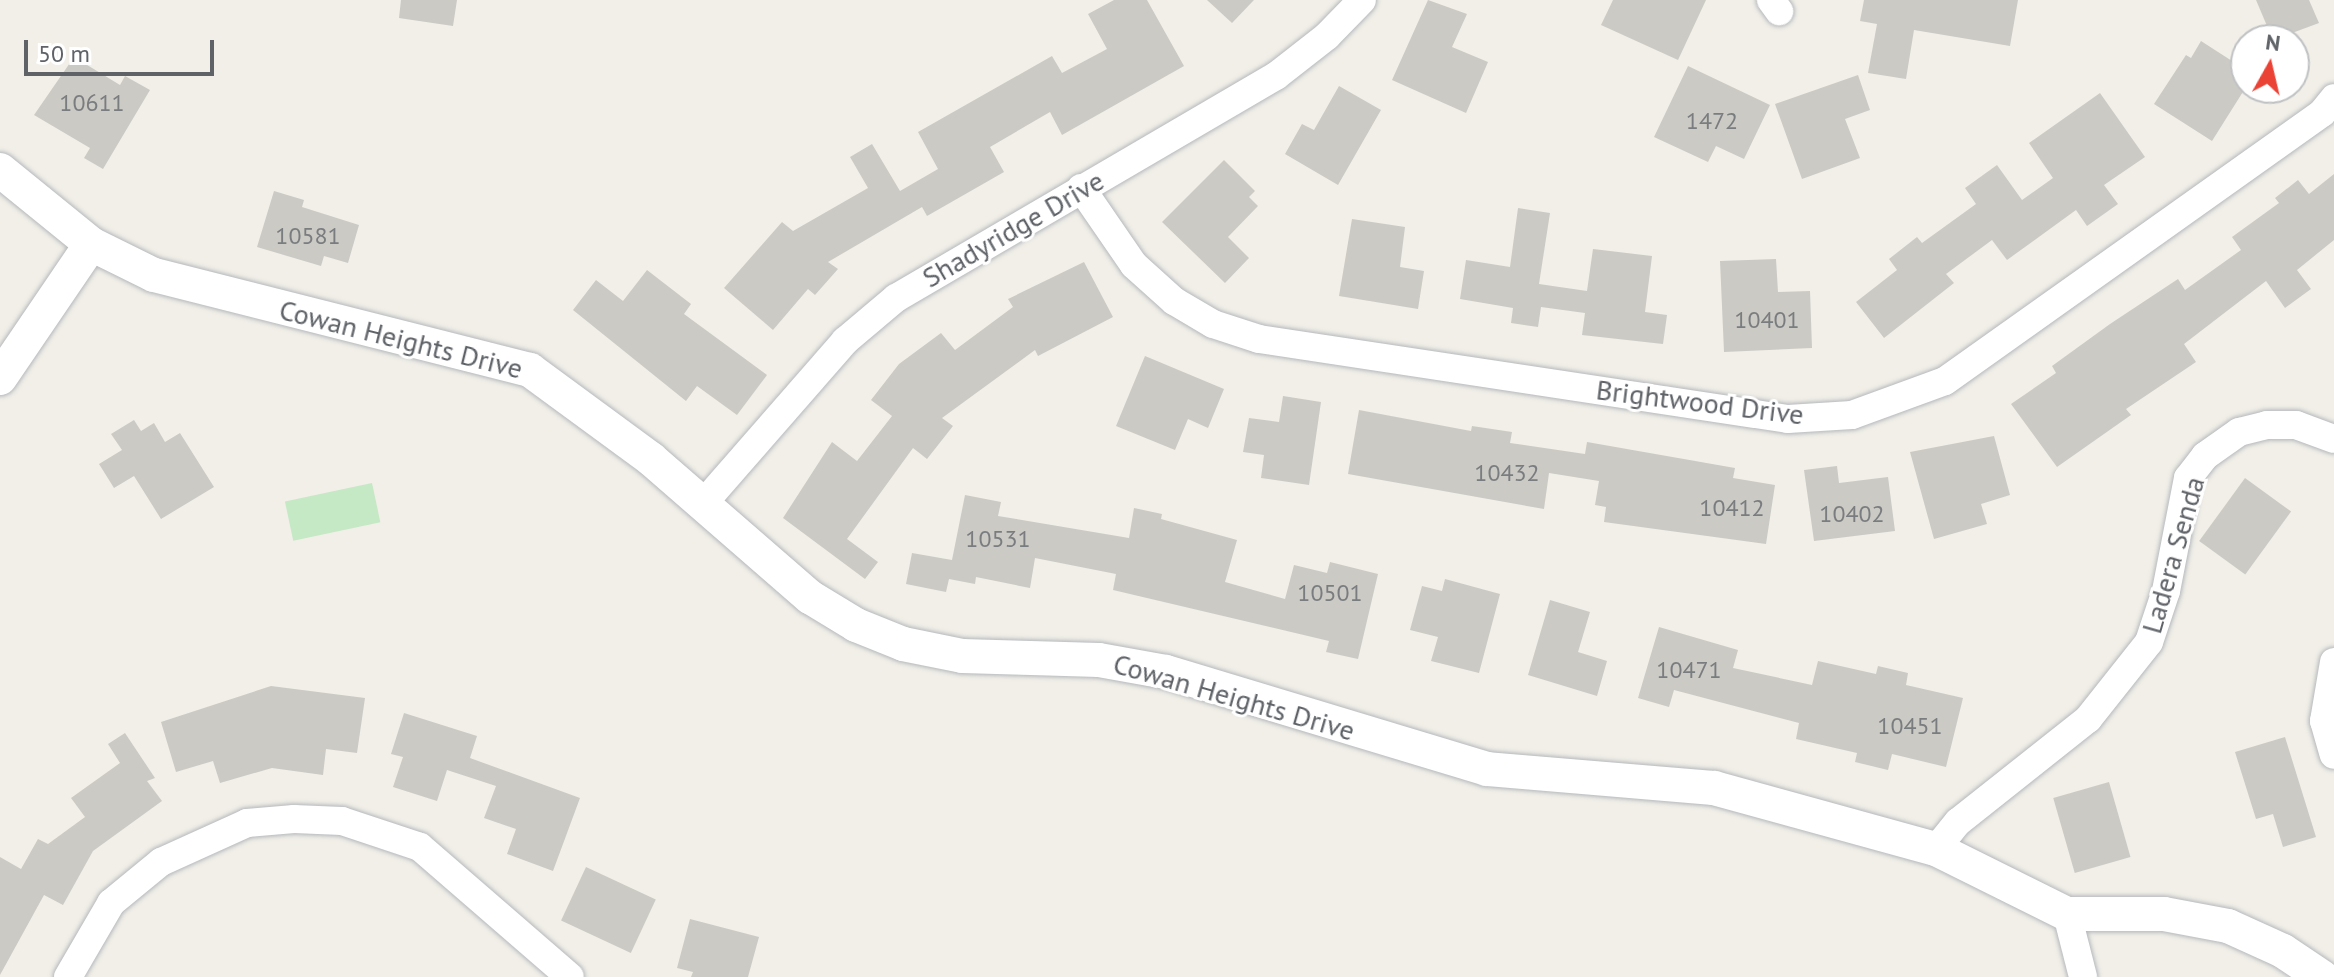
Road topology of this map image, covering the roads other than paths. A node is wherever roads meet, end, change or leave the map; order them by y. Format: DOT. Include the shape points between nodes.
graph roads {
  1 [pos="1362,0"];
  2 [pos="2334,98"];
  3 [pos="0,170"];
  4 [pos="1081,188"];
  5 [pos="91,244"];
  6 [pos="0,378"];
  7 [pos="2334,439"];
  8 [pos="702,505"];
  9 [pos="2334,662"];
  10 [pos="2334,755"];
  11 [pos="1936,849"];
  12 [pos="2067,914"];
  13 [pos="68,977"];
  14 [pos="570,977"];
  15 [pos="2083,977"];
  16 [pos="2322,977"];
  1 -- 4 [label="street, Shadyridge Drive" via="1276,76"];
  2 -- 4 [label="street, Brightwood Drive" via="2322,113 1945,381 1852,415 1788,419 1259,339 1213,324 1174,301 1134,265"];
  3 -- 5 [label="street, Cowan Heights Drive"];
  4 -- 8 [label="street, Shadyridge Drive" via="896,298 845,341"];
  5 -- 6 [label="street"];
  5 -- 8 [label="street, Cowan Heights Drive" via="178,283 530,370 651,459"];
  7 -- 11 [label="street, Ladera Senda" via="2296,425 2267,425 2239,432 2205,456 2188,478 2166,591 2149,642 2088,719 1958,822"];
  8 -- 11 [label="street, Cowan Heights Drive" via="810,597 856,625 903,644 962,656 1099,660 1166,672 1487,769 1700,785"];
  9 -- 10 [label="street" via="2324,721"];
  11 -- 12 [label="street, Cowan Heights Drive"];
  12 -- 15 [label="street"];
  12 -- 16 [label="street, Cowan Heights Drive" via="2199,918 2254,936"];
  13 -- 14 [label="street" via="111,903 161,862 247,823 294,819 342,821 420,847"];
}
